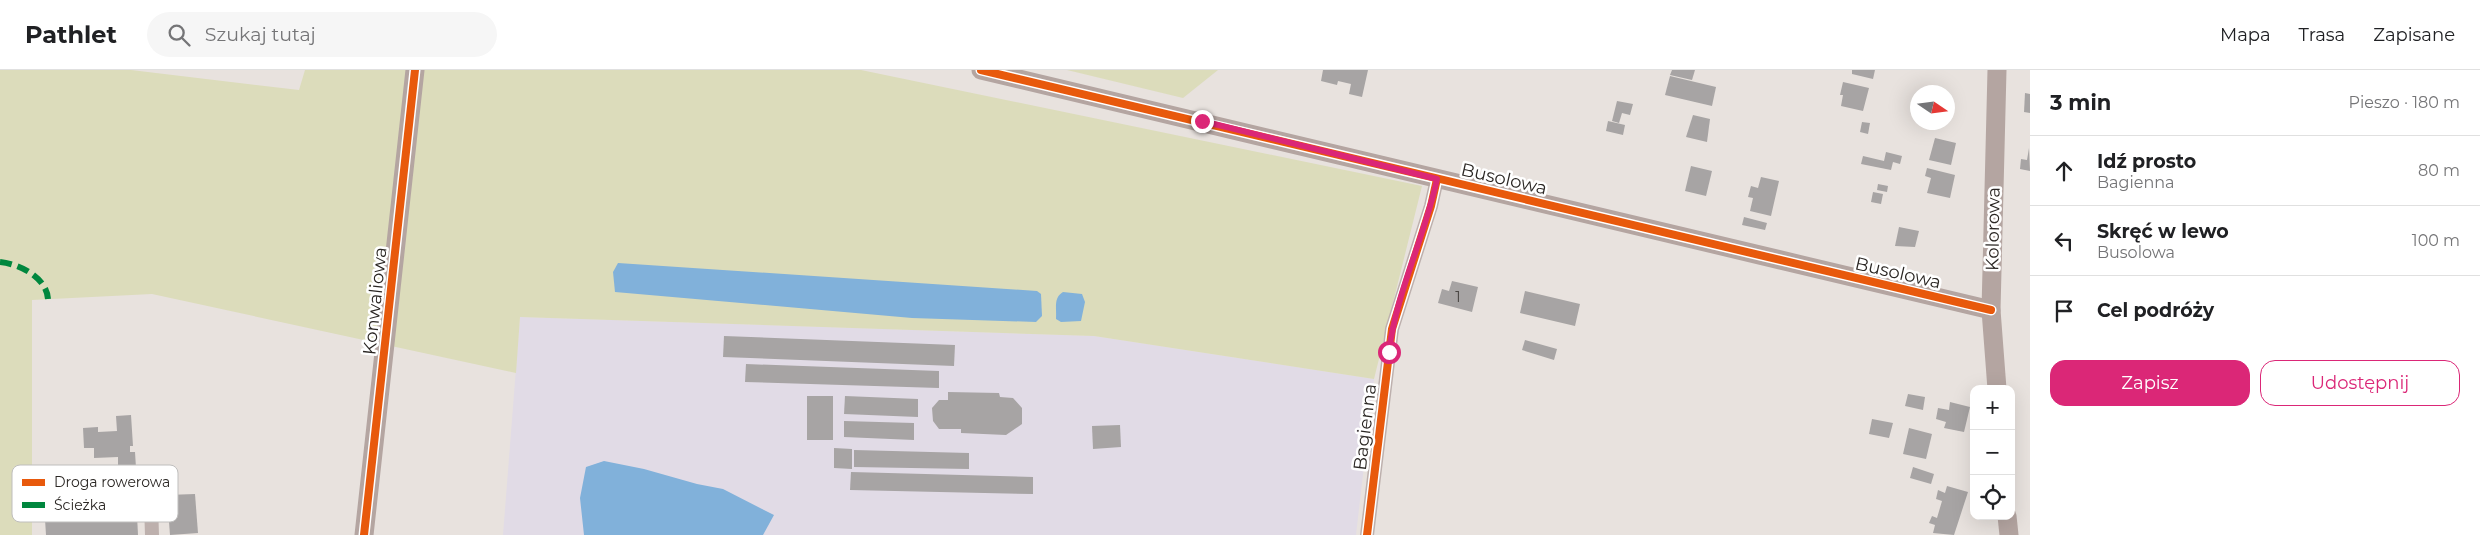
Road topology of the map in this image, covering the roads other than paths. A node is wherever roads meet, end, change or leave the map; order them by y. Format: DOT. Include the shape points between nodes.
graph roads {
  1 [pos="415,70"];
  2 [pos="981,70"];
  3 [pos="1997,70"];
  4 [pos="1437,179"];
  5 [pos="1991,310"];
  6 [pos="1997,385"];
  7 [pos="2007,520"];
  8 [pos="152,522"];
  9 [pos="152,535"];
  10 [pos="364,535"];
  11 [pos="1367,535"];
  12 [pos="2009,535"];
  1 -- 10 [label="street, Konwaliowa"];
  2 -- 4 [label="street, Busolowa"];
  3 -- 5 [label="street, Kolorowa"];
  4 -- 5 [label="street, Busolowa"];
  4 -- 11 [label="street, Bagienna" via="1392,329"];
  5 -- 6 [label="street, Kolorowa"];
  7 -- 12 [label="street"];
  8 -- 9 [label="street"];
}
